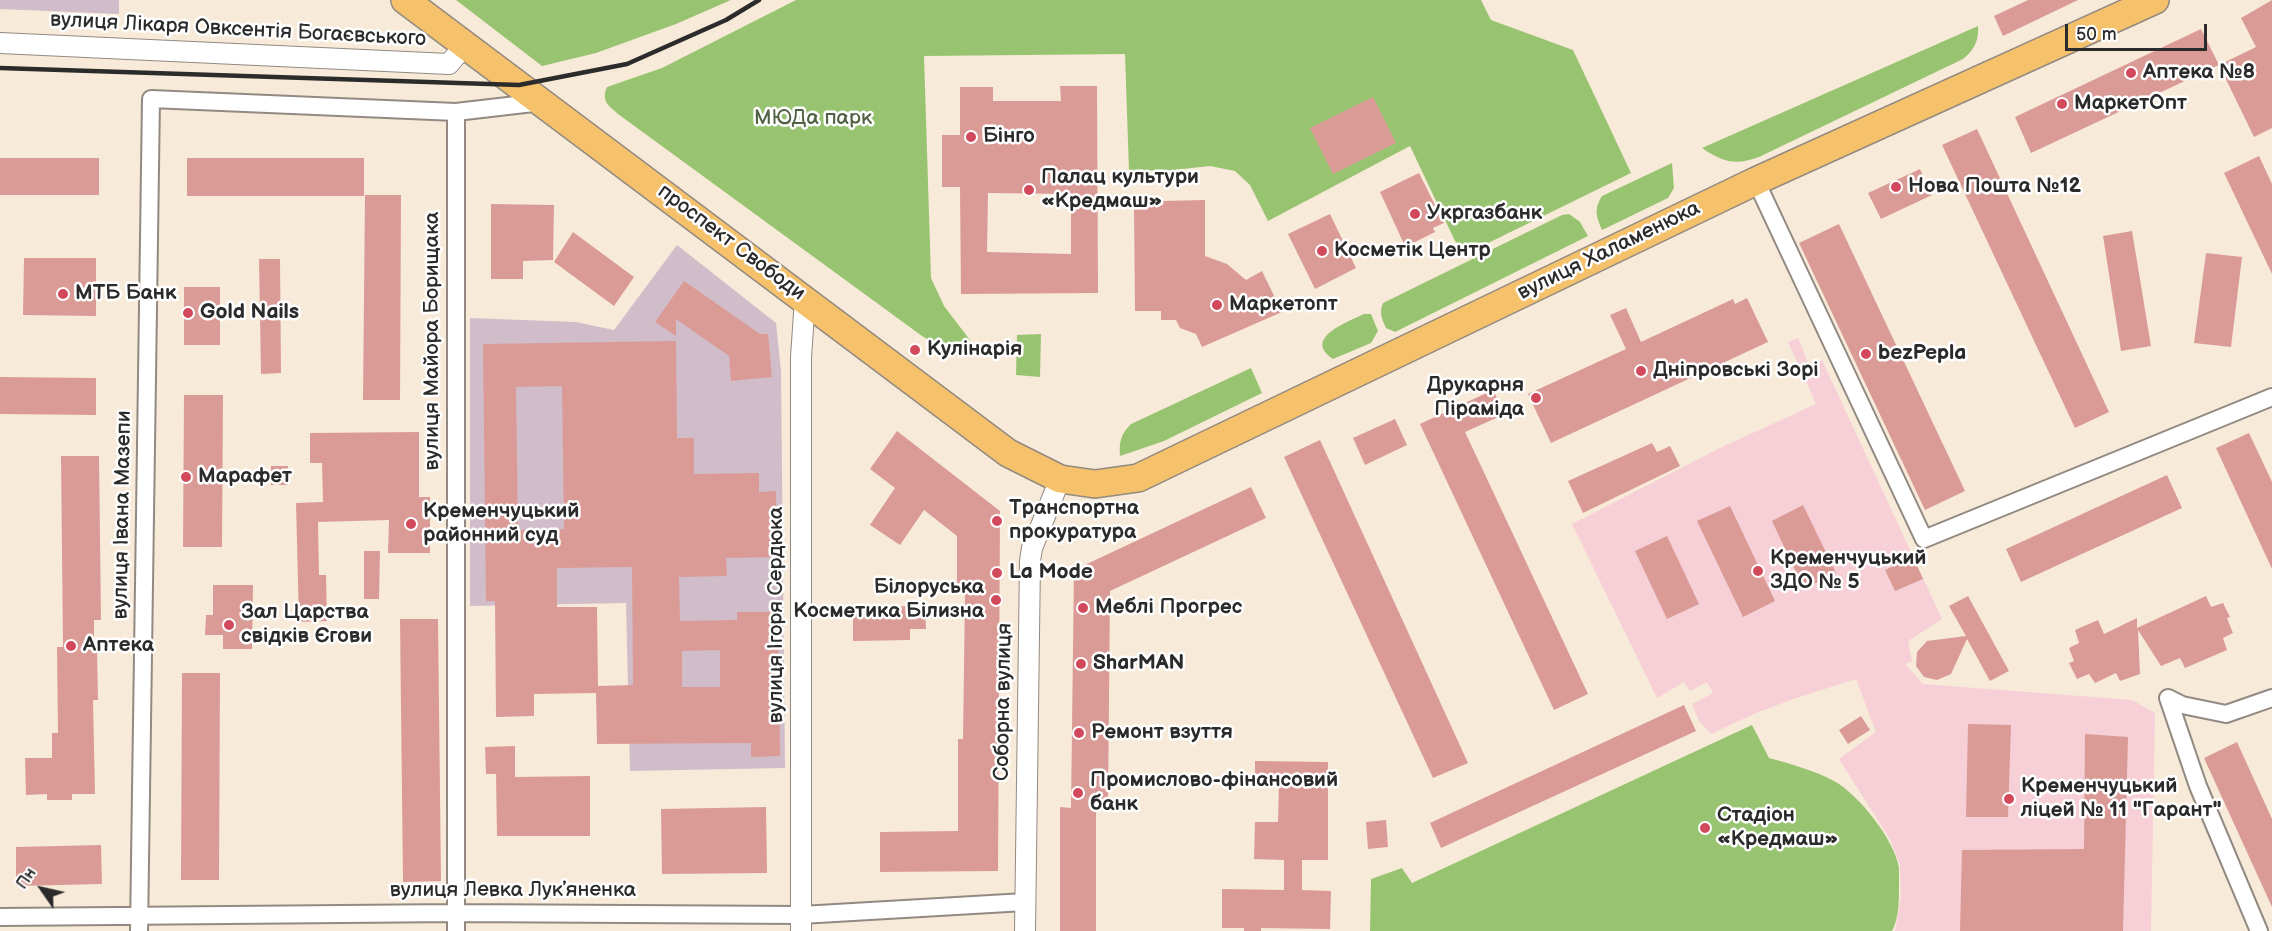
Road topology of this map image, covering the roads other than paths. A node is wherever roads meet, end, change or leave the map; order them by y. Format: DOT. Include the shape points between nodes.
graph roads {
  1 [pos="405,0"];
  2 [pos="2155,0"];
  3 [pos="0,43"];
  4 [pos="465,45"];
  5 [pos="542,102"];
  6 [pos="456,112"];
  7 [pos="1756,181"];
  8 [pos="805,299"];
  9 [pos="2272,397"];
  10 [pos="1060,479"];
  11 [pos="2272,698"];
  12 [pos="1025,902"];
  13 [pos="456,913"];
  14 [pos="0,917"];
  15 [pos="139,923"];
  16 [pos="801,923"];
  17 [pos="456,931"];
  18 [pos="1025,931"];
  19 [pos="2259,931"];
  1 -- 4 [label="highway, проспект Свободи"];
  2 -- 7 [label="highway, вулиця Халаменюка"];
  3 -- 4 [label="street, вулиця Лікаря Овксентія Богаєвського" via="449,64"];
  4 -- 5 [label="highway, проспект Свободи"];
  5 -- 6 [label="street"];
  5 -- 8 [label="highway, проспект Свободи"];
  6 -- 13 [label="street, вулиця Майора Борищака"];
  6 -- 15 [label="street, вулиця Івана Мазепи" via="151,99"];
  7 -- 9 [label="street" via="1924,539"];
  7 -- 10 [label="highway, вулиця Халаменюка" via="1138,478 1095,484"];
  8 -- 10 [label="highway, проспект Свободи" via="1008,453"];
  8 -- 16 [label="street, вулиця Ігоря Сердюка" via="801,357"];
  10 -- 12 [label="street, Соборна вулиця" via="1030,561"];
  11 -- 19 [label="street" via="2226,714 2182,705 2168,698 2198,786"];
  12 -- 16 [label="street, вулиця Левка Лукʼяненка"];
  12 -- 18 [label="street, Соборна вулиця"];
  13 -- 15 [label="street, вулиця Левка Лукʼяненка"];
  13 -- 16 [label="street, вулиця Левка Лукʼяненка"];
  13 -- 17 [label="street, вулиця Майора Борищака"];
  14 -- 15 [label="street, вулиця Левка Лукʼяненка"];
}
